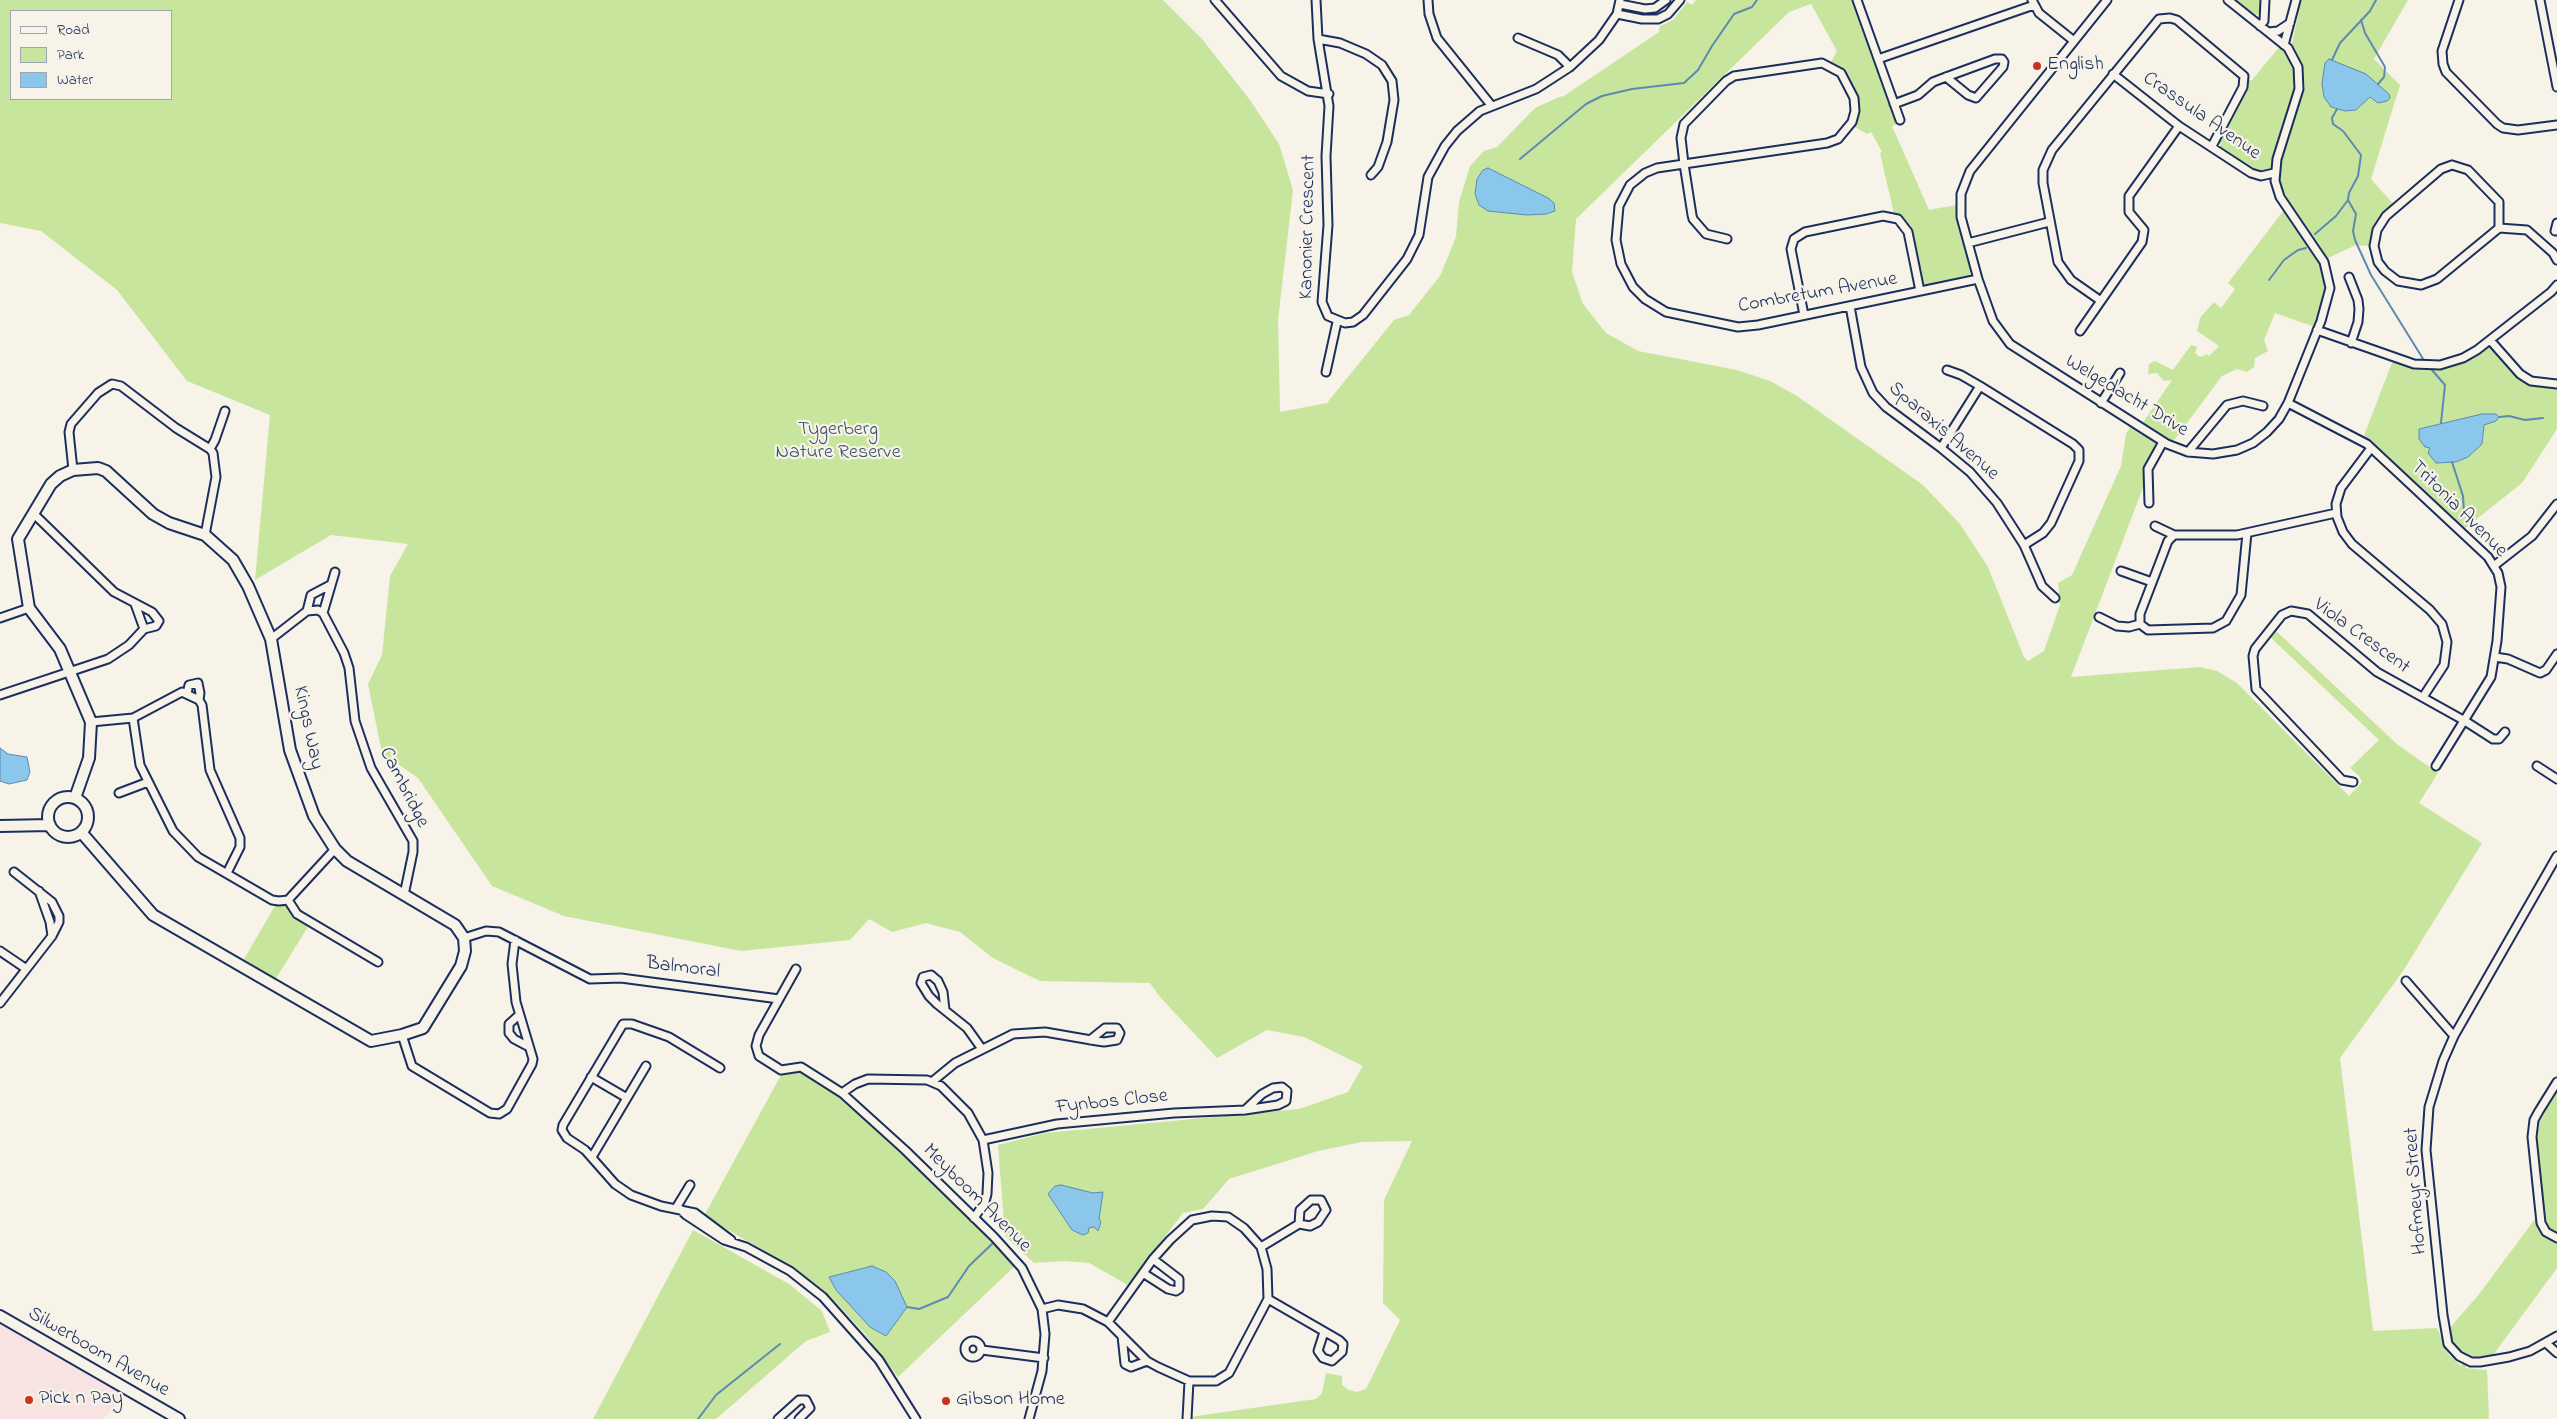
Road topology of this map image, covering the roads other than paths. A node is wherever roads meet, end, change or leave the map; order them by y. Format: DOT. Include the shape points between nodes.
graph roads {
  1 [pos="1215,0"];
  2 [pos="1316,0"];
  3 [pos="1428,0"];
  4 [pos="1666,0"];
  5 [pos="1680,0"];
  6 [pos="1857,0"];
  7 [pos="2107,0"];
  8 [pos="2228,0"];
  9 [pos="2265,0"];
  10 [pos="2296,0"];
  11 [pos="2459,0"];
  12 [pos="2540,0"];
  13 [pos="1620,2"];
  14 [pos="2033,2"];
  15 [pos="1617,14"];
  16 [pos="2290,24"];
  17 [pos="2260,26"];
  18 [pos="2268,32"];
  19 [pos="1518,38"];
  20 [pos="1318,39"];
  21 [pos="2074,41"];
  22 [pos="2284,45"];
  23 [pos="1878,59"];
  24 [pos="1570,67"];
  25 [pos="2114,74"];
  26 [pos="1946,77"];
  27 [pos="2557,82"];
  28 [pos="1329,94"];
  29 [pos="1894,104"];
  30 [pos="1491,105"];
  31 [pos="1900,120"];
  32 [pos="2557,125"];
  33 [pos="2179,126"];
  34 [pos="2212,146"];
  35 [pos="1684,164"];
  36 [pos="2274,173"];
  37 [pos="1371,175"];
  38 [pos="2050,222"];
  39 [pos="2499,228"];
  40 [pos="1728,239"];
  41 [pos="1968,243"];
  42 [pos="2557,260"];
  43 [pos="2349,277"];
  44 [pos="1978,279"];
  45 [pos="2557,285"];
  46 [pos="1920,291"];
  47 [pos="2101,301"];
  48 [pos="1850,306"];
  49 [pos="1804,315"];
  50 [pos="1337,322"];
  51 [pos="2317,330"];
  52 [pos="2080,331"];
  53 [pos="2490,340"];
  54 [pos="2351,342"];
  55 [pos="1947,370"];
  56 [pos="1326,372"];
  57 [pos="2120,373"];
  58 [pos="2557,384"];
  59 [pos="1980,386"];
  60 [pos="2101,403"];
  61 [pos="2288,403"];
  62 [pos="2263,406"];
  63 [pos="225,411"];
  64 [pos="2163,442"];
  65 [pos="1942,448"];
  66 [pos="2371,448"];
  67 [pos="210,449"];
  68 [pos="2188,452"];
  69 [pos="73,470"];
  70 [pos="2149,503"];
  71 [pos="2557,504"];
  72 [pos="2336,513"];
  73 [pos="34,514"];
  74 [pos="2155,526"];
  75 [pos="2247,533"];
  76 [pos="205,535"];
  77 [pos="2174,535"];
  78 [pos="2024,545"];
  79 [pos="2494,565"];
  80 [pos="2121,571"];
  81 [pos="334,572"];
  82 [pos="2152,582"];
  83 [pos="330,584"];
  84 [pos="2054,598"];
  85 [pos="135,604"];
  86 [pos="29,608"];
  87 [pos="308,611"];
  88 [pos="323,613"];
  89 [pos="0,618"];
  90 [pos="2099,618"];
  91 [pos="2140,624"];
  92 [pos="144,629"];
  93 [pos="271,639"];
  94 [pos="2557,654"];
  95 [pos="2496,657"];
  96 [pos="71,673"];
  97 [pos="186,692"];
  98 [pos="0,695"];
  99 [pos="2423,697"];
  100 [pos="199,700"];
  101 [pos="133,718"];
  102 [pos="2465,721"];
  103 [pos="91,722"];
  104 [pos="2505,732"];
  105 [pos="2436,766"];
  106 [pos="2537,766"];
  107 [pos="2557,779"];
  108 [pos="148,782"];
  109 [pos="2353,782"];
  110 [pos="118,793"];
  111 [pos="75,798"];
  112 [pos="49,820"];
  113 [pos="0,826"];
  114 [pos="81,832"];
  115 [pos="335,849"];
  116 [pos="2557,856"];
  117 [pos="14,872"];
  118 [pos="227,873"];
  119 [pos="404,896"];
  120 [pos="288,900"];
  121 [pos="464,938"];
  122 [pos="515,940"];
  123 [pos="0,951"];
  124 [pos="378,962"];
  125 [pos="25,968"];
  126 [pos="796,970"];
  127 [pos="2406,981"];
  128 [pos="779,999"];
  129 [pos="0,1003"];
  130 [pos="945,1010"];
  131 [pos="519,1015"];
  132 [pos="402,1035"];
  133 [pos="2454,1036"];
  134 [pos="1090,1040"];
  135 [pos="529,1047"];
  136 [pos="982,1049"];
  137 [pos="646,1066"];
  138 [pos="720,1068"];
  139 [pos="591,1077"];
  140 [pos="933,1081"];
  141 [pos="2557,1082"];
  142 [pos="842,1093"];
  143 [pos="626,1098"];
  144 [pos="1245,1110"];
  145 [pos="983,1140"];
  146 [pos="592,1158"];
  147 [pos="690,1184"];
  148 [pos="678,1209"];
  149 [pos="974,1218"];
  150 [pos="1299,1224"];
  151 [pos="2557,1238"];
  152 [pos="1261,1248"];
  153 [pos="1153,1259"];
  154 [pos="1143,1273"];
  155 [pos="1268,1299"];
  156 [pos="1042,1309"];
  157 [pos="0,1316"];
  158 [pos="1108,1322"];
  159 [pos="1324,1332"];
  160 [pos="1122,1336"];
  161 [pos="2557,1336"];
  162 [pos="2546,1343"];
  163 [pos="982,1350"];
  164 [pos="2557,1353"];
  165 [pos="1044,1358"];
  166 [pos="1147,1361"];
  167 [pos="1190,1381"];
  168 [pos="179,1419"];
  169 [pos="780,1419"];
  170 [pos="799,1419"];
  171 [pos="916,1419"];
  172 [pos="1029,1419"];
  173 [pos="1187,1419"];
  1 -- 28 [label="street" via="1288,81 1308,91"];
  2 -- 20 [label="street, Kanonier Crescent"];
  3 -- 30 [label="street" via="1437,38"];
  4 -- 13 [label="street" via="1645,10"];
  5 -- 15 [label="street" via="1668,14 1658,19"];
  6 -- 23 [label="street"];
  7 -- 21 [label="street, Welgedacht Drive"];
  8 -- 17 [label="street"];
  9 -- 17 [label="street" via="2264,21"];
  10 -- 16 [label="street"];
  11 -- 32 [label="street" via="2442,51 2446,72 2503,128 2518,130"];
  12 -- 27 [label="street"];
  13 -- 15 [label="street, Kanonier Crescent"];
  14 -- 21 [label="street" via="2039,13"];
  14 -- 23 [label="street"];
  15 -- 24 [label="street, Kanonier Crescent" via="1599,40"];
  16 -- 18 [label="street"];
  16 -- 22 [label="street"];
  17 -- 18 [label="street"];
  18 -- 22 [label="street"];
  19 -- 24 [label="street" via="1558,55"];
  20 -- 28 [label="street, Kanonier Crescent"];
  20 -- 37 [label="street" via="1340,43 1366,54 1382,65 1392,81 1394,100 1387,142 1378,167"];
  21 -- 41 [label="street, Welgedacht Drive" via="1967,176 1960,206"];
  22 -- 36 [label="street" via="2296,61 2300,83"];
  23 -- 29 [label="street"];
  24 -- 30 [label="street, Kanonier Crescent" via="1536,89"];
  25 -- 33 [label="street, Crassula Avenue"];
  25 -- 34 [label="street" via="2156,21 2177,20 2244,76 2243,87"];
  25 -- 38 [label="street" via="2046,160 2043,179"];
  26 -- 26 [label="street" via="1995,59 2004,62 2003,68 1976,98"];
  26 -- 29 [label="street" via="1933,82 1918,95"];
  28 -- 50 [label="street, Kanonier Crescent" via="1326,156 1328,225 1322,302 1328,316"];
  29 -- 31 [label="street"];
  30 -- 50 [label="street, Kanonier Crescent" via="1457,132 1432,166 1425,185 1419,235 1407,259 1364,315 1353,322"];
  33 -- 34 [label="street, Crassula Avenue"];
  33 -- 47 [label="street" via="2129,196 2129,212 2142,227 2144,236"];
  34 -- 36 [label="street, Crassula Avenue" via="2254,175"];
  35 -- 35 [label="street, Combretum Avenue" via="1833,142 1846,131 1854,117 1854,98 1846,80 1834,68 1817,63 1734,76 1684,124 1681,138"];
  35 -- 40 [label="street" via="1694,222 1706,234"];
  35 -- 49 [label="street, Combretum Avenue" via="1645,173 1630,185 1621,200 1617,247 1624,273 1633,287 1666,312 1738,327"];
  36 -- 51 [label="street, Welgedacht Drive" via="2280,197 2321,257 2328,275 2328,300"];
  38 -- 41 [label="street"];
  38 -- 47 [label="street" via="2061,267 2071,280"];
  39 -- 39 [label="street" via="2501,207 2496,198 2464,168 2448,165 2382,220 2375,235 2374,252 2389,275 2404,283 2421,285 2442,276"];
  39 -- 42 [label="street" via="2530,231"];
  41 -- 44 [label="street, Welgedacht Drive"];
  43 -- 54 [label="street" via="2359,309"];
  44 -- 46 [label="street, Combretum Avenue"];
  44 -- 60 [label="street, Welgedacht Drive" via="1994,320 2006,340"];
  45 -- 53 [label="street"];
  46 -- 48 [label="street, Combretum Avenue"];
  46 -- 49 [label="street" via="1908,232 1898,219 1883,216 1815,230 1799,235 1791,246"];
  47 -- 52 [label="street"];
  48 -- 49 [label="street, Combretum Avenue"];
  48 -- 65 [label="street, Sparaxis Avenue" via="1861,367 1870,388 1886,407"];
  50 -- 56 [label="street"];
  51 -- 54 [label="street"];
  51 -- 61 [label="street, Welgedacht Drive"];
  53 -- 54 [label="street" via="2463,358 2426,366"];
  53 -- 58 [label="street" via="2520,374 2531,381"];
  55 -- 59 [label="street"];
  57 -- 60 [label="street"];
  59 -- 65 [label="street"];
  59 -- 78 [label="street" via="2073,444 2080,452 2051,523 2043,533"];
  60 -- 64 [label="street, Welgedacht Drive"];
  61 -- 66 [label="street, Tritonia Avenue" via="2357,437"];
  61 -- 68 [label="street, Welgedacht Drive" via="2274,426 2245,447 2213,454"];
  62 -- 68 [label="street" via="2243,401 2227,405"];
  63 -- 67 [label="street"];
  64 -- 68 [label="street, Welgedacht Drive"];
  64 -- 70 [label="street" via="2148,469"];
  65 -- 78 [label="street, Sparaxis Avenue" via="1970,472 1997,503"];
  66 -- 72 [label="street" via="2343,483"];
  66 -- 79 [label="street, Tritonia Avenue"];
  67 -- 69 [label="street" via="176,428 128,389 112,384 98,393 72,424 69,432"];
  67 -- 76 [label="street" via="216,477"];
  69 -- 73 [label="street, Kings Way" via="50,484"];
  69 -- 76 [label="street, Kings Way" via="106,470 161,519"];
  71 -- 79 [label="street" via="2532,536"];
  72 -- 75 [label="street"];
  72 -- 99 [label="street" via="2352,544 2442,624 2447,642 2444,665"];
  73 -- 85 [label="street" via="114,592"];
  73 -- 86 [label="street, Kings Way" via="18,539"];
  74 -- 77 [label="street"];
  75 -- 77 [label="street"];
  75 -- 91 [label="street" via="2241,595 2224,624 2213,628 2148,630"];
  76 -- 93 [label="street, Kings Way" via="239,568"];
  77 -- 82 [label="street" via="2168,541"];
  78 -- 84 [label="street, Sparaxis Avenue" via="2042,586"];
  79 -- 95 [label="street, Tritonia Avenue" via="2501,587"];
  80 -- 82 [label="street"];
  81 -- 83 [label="street"];
  82 -- 91 [label="street" via="2140,614"];
  83 -- 87 [label="street" via="311,595"];
  83 -- 88 [label="street"];
  85 -- 92 [label="street"];
  85 -- 92 [label="street" via="158,618 156,626"];
  86 -- 89 [label="street"];
  86 -- 96 [label="street, Kings Way" via="60,650"];
  87 -- 88 [label="street"];
  87 -- 93 [label="street"];
  88 -- 119 [label="street, Cambridge" via="347,661 355,720 371,768 412,841 413,852"];
  90 -- 91 [label="street" via="2117,626"];
  92 -- 96 [label="street" via="118,653"];
  93 -- 115 [label="street, Kings Way" via="293,764 314,816"];
  94 -- 95 [label="street" via="2540,673"];
  95 -- 102 [label="street, Tritonia Avenue" via="2488,683"];
  96 -- 98 [label="street"];
  96 -- 103 [label="street, Kings Way"];
  97 -- 100 [label="street"];
  97 -- 100 [label="street" via="189,685 198,683"];
  97 -- 101 [label="street" via="176,694"];
  99 -- 102 [label="street, Viola Crescent"];
  99 -- 109 [label="street, Viola Crescent" via="2377,672 2308,614 2291,611 2282,615 2253,656 2255,686 2342,780"];
  100 -- 118 [label="street" via="210,770 240,838 240,847"];
  101 -- 103 [label="street"];
  101 -- 108 [label="street" via="137,758"];
  102 -- 104 [label="street, Viola Crescent" via="2493,739 2499,739"];
  102 -- 105 [label="street, Tritonia Avenue"];
  103 -- 111 [label="street, Kings Way" via="89,758"];
  106 -- 107 [label="street"];
  108 -- 110 [label="street"];
  108 -- 118 [label="street" via="173,831 198,858"];
  111 -- 112 [label="street" via="56,801"];
  111 -- 114 [label="street" via="81,801 88,813"];
  112 -- 113 [label="street"];
  112 -- 114 [label="street" via="53,830 64,836"];
  114 -- 132 [label="street" via="153,915 368,1040 374,1042"];
  115 -- 119 [label="street, Kings Way" via="352,865"];
  115 -- 120 [label="street"];
  116 -- 133 [label="street, Hofmeyr Street"];
  117 -- 125 [label="street" via="52,902 59,916 52,936"];
  118 -- 120 [label="street" via="272,900"];
  119 -- 121 [label="street, Kings Way" via="454,925"];
  120 -- 124 [label="street" via="297,914"];
  121 -- 122 [label="street" via="492,931"];
  121 -- 132 [label="street" via="461,966 430,1018 423,1028"];
  122 -- 128 [label="street, Balmoral" via="582,977 621,978"];
  122 -- 131 [label="street" via="514,983"];
  123 -- 125 [label="street"];
  125 -- 129 [label="street"];
  126 -- 128 [label="street"];
  127 -- 133 [label="street"];
  128 -- 142 [label="street, Meyboom Avenue" via="759,1035 756,1046 761,1059 781,1070 800,1067"];
  130 -- 130 [label="street" via="923,988 923,976 930,975 938,981"];
  130 -- 136 [label="street" via="973,1034"];
  131 -- 135 [label="street"];
  131 -- 135 [label="street" via="509,1024 509,1033"];
  132 -- 135 [label="street" via="412,1066 495,1114 507,1109 532,1064"];
  133 -- 162 [label="street, Hofmeyr Street" via="2434,1085 2426,1150 2446,1338 2459,1356 2471,1362 2509,1358"];
  134 -- 136 [label="street" via="1032,1031 1004,1037"];
  136 -- 140 [label="street" via="950,1066"];
  137 -- 143 [label="street"];
  138 -- 139 [label="street" via="669,1037 623,1024"];
  139 -- 143 [label="street"];
  139 -- 146 [label="street" via="563,1125 564,1134"];
  140 -- 142 [label="street" via="868,1080"];
  140 -- 145 [label="street" via="968,1113"];
  141 -- 151 [label="street" via="2534,1120 2532,1137 2541,1223 2546,1232"];
  142 -- 149 [label="street, Meyboom Avenue"];
  143 -- 146 [label="street"];
  144 -- 144 [label="street, Fynbos Close" via="1283,1103 1288,1098 1287,1091 1282,1087 1273,1088"];
  144 -- 145 [label="street, Fynbos Close" via="1058,1124"];
  145 -- 149 [label="street" via="988,1173 987,1194"];
  146 -- 148 [label="street" via="616,1184 632,1195 652,1204"];
  147 -- 148 [label="street"];
  148 -- 171 [label="street" via="705,1224 724,1240 731,1240 790,1271 823,1297 879,1360"];
  149 -- 156 [label="street, Meyboom Avenue" via="1022,1268"];
  150 -- 152 [label="street"];
  152 -- 153 [label="street" via="1237,1222 1202,1216 1184,1226"];
  152 -- 155 [label="street" via="1267,1269"];
  153 -- 154 [label="street"];
  153 -- 154 [label="street" via="1180,1279 1179,1289 1168,1289"];
  154 -- 158 [label="street"];
  155 -- 159 [label="street"];
  155 -- 167 [label="street" via="1229,1373 1216,1381"];
  156 -- 158 [label="street" via="1071,1306"];
  156 -- 165 [label="street, Meyboom Avenue"];
  157 -- 168 [label="street, Silwerboom Avenue"];
  158 -- 160 [label="street"];
  160 -- 166 [label="street"];
  160 -- 166 [label="street" via="1125,1364 1131,1367"];
  161 -- 162 [label="street, Hofmeyr Street"];
  162 -- 164 [label="street"];
  163 -- 165 [label="street"];
  165 -- 172 [label="street, Meyboom Avenue"];
  166 -- 167 [label="street"];
  167 -- 173 [label="street"];
  169 -- 170 [label="street" via="799,1400 806,1400 810,1408"];
}
